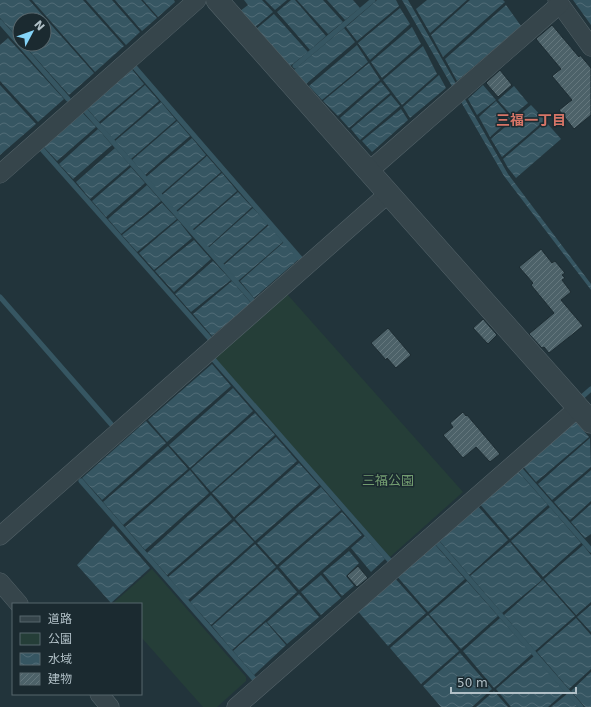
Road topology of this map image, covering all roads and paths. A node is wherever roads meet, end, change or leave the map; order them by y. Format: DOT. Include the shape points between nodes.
graph roads {
  1 [pos="197,0"];
  2 [pos="217,0"];
  3 [pos="559,2"];
  4 [pos="591,47"];
  5 [pos="370,171"];
  6 [pos="0,174"];
  7 [pos="389,193"];
  8 [pos="585,414"];
  9 [pos="0,536"];
  10 [pos="0,582"];
  11 [pos="18,603"];
  12 [pos="100,695"];
  13 [pos="110,707"];
  14 [pos="236,707"];
  1 -- 6 [label="street"];
  2 -- 5 [label="street"];
  3 -- 4 [label="street"];
  3 -- 5 [label="street"];
  5 -- 7 [label="street"];
  7 -- 8 [label="street"];
  7 -- 9 [label="street"];
  8 -- 14 [label="street"];
  10 -- 11 [label="street"];
  12 -- 13 [label="street"];
}
